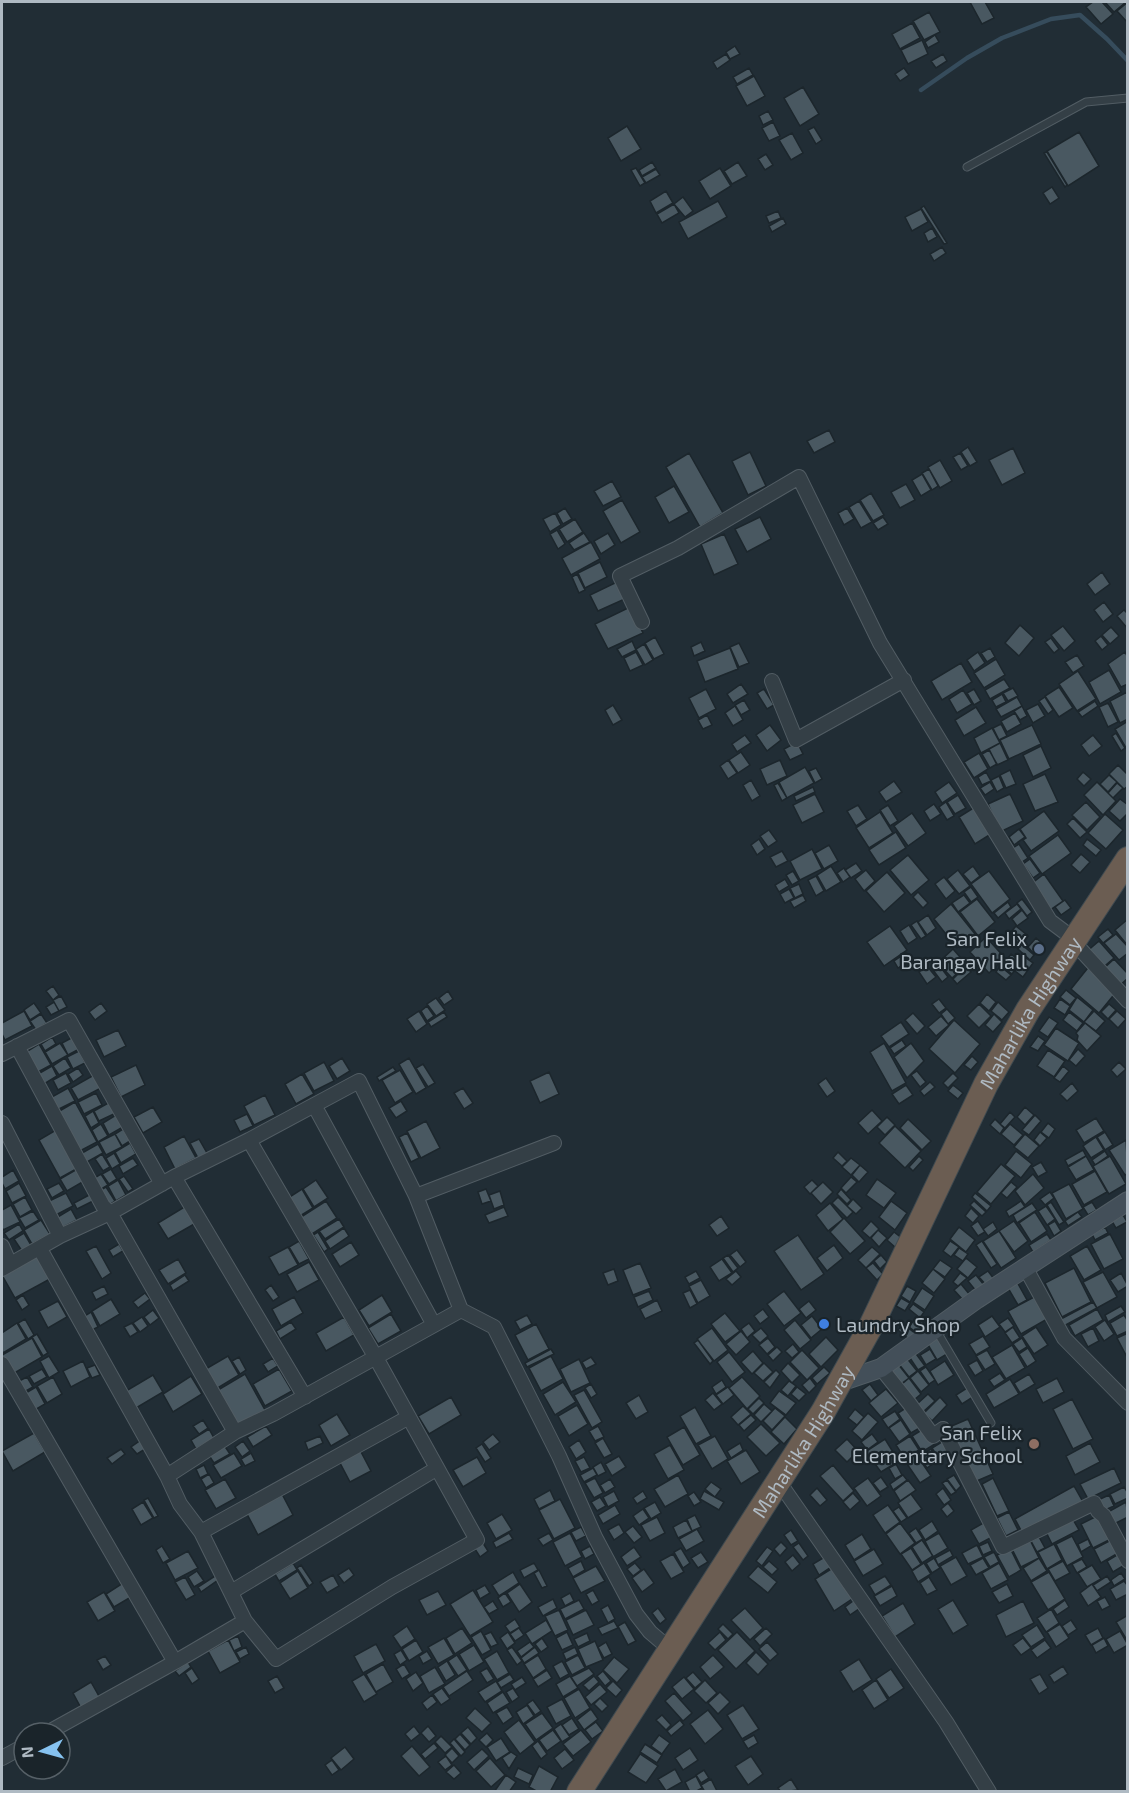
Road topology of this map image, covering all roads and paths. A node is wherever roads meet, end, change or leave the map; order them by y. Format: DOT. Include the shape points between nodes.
graph roads {
  1 [pos="1128,98"];
  2 [pos="967,166"];
  3 [pos="642,622"];
  4 [pos="904,680"];
  5 [pos="772,681"];
  6 [pos="1128,859"];
  7 [pos="1074,939"];
  8 [pos="1128,1001"];
  9 [pos="17,1046"];
  10 [pos="2,1054"];
  11 [pos="314,1105"];
  12 [pos="2,1123"];
  13 [pos="249,1140"];
  14 [pos="554,1143"];
  15 [pos="174,1177"];
  16 [pos="162,1184"];
  17 [pos="416,1196"];
  18 [pos="1128,1201"];
  19 [pos="110,1213"];
  20 [pos="60,1236"];
  21 [pos="2,1246"];
  22 [pos="40,1249"];
  23 [pos="6,1267"];
  24 [pos="1024,1267"];
  25 [pos="461,1310"];
  26 [pos="434,1325"];
  27 [pos="936,1329"];
  28 [pos="375,1356"];
  29 [pos="2,1364"];
  30 [pos="881,1368"];
  31 [pos="840,1382"];
  32 [pos="305,1397"];
  33 [pos="1128,1402"];
  34 [pos="409,1417"];
  35 [pos="991,1423"];
  36 [pos="235,1432"];
  37 [pos="436,1469"];
  38 [pos="167,1476"];
  39 [pos="779,1482"];
  40 [pos="201,1532"];
  41 [pos="1128,1561"];
  42 [pos="231,1592"];
  43 [pos="245,1621"];
  44 [pos="671,1650"];
  45 [pos="175,1662"];
  46 [pos="69,1721"];
  47 [pos="579,1791"];
  48 [pos="989,1791"];
  1 -- 2 [label="lane" via="1086,102"];
  3 -- 4 [label="street" via="620,576 678,548 799,477 880,643"];
  4 -- 5 [label="street" via="796,740"];
  4 -- 7 [label="street" via="1050,921"];
  6 -- 7 [label="highway, Maharlika Highway"];
  7 -- 8 [label="street"];
  7 -- 31 [label="highway, Maharlika Highway" via="986,1084 873,1324"];
  9 -- 10 [label="street"];
  9 -- 16 [label="street" via="69,1020"];
  9 -- 19 [label="street"];
  11 -- 13 [label="street"];
  11 -- 17 [label="street" via="359,1081"];
  11 -- 26 [label="street"];
  12 -- 20 [label="street"];
  13 -- 15 [label="street"];
  13 -- 28 [label="street"];
  14 -- 17 [label="street"];
  15 -- 16 [label="street"];
  15 -- 32 [label="street"];
  16 -- 19 [label="street"];
  17 -- 25 [label="street"];
  18 -- 24 [label="street"];
  19 -- 20 [label="street"];
  19 -- 36 [label="street"];
  20 -- 22 [label="street"];
  21 -- 23 [label="street"];
  22 -- 23 [label="street"];
  22 -- 38 [label="street"];
  24 -- 27 [label="street"];
  24 -- 33 [label="street" via="1064,1338"];
  25 -- 26 [label="street"];
  25 -- 44 [label="street" via="494,1327 559,1456 594,1537 636,1614"];
  26 -- 28 [label="street"];
  27 -- 30 [label="street"];
  27 -- 35 [label="lane"];
  28 -- 32 [label="street"];
  28 -- 34 [label="street"];
  29 -- 45 [label="street"];
  30 -- 31 [label="street"];
  30 -- 41 [label="street" via="933,1436 943,1429 1003,1547 1094,1503"];
  31 -- 39 [label="highway, Maharlika Highway"];
  32 -- 36 [label="street"];
  34 -- 37 [label="street"];
  34 -- 40 [label="street"];
  36 -- 38 [label="street"];
  37 -- 42 [label="street"];
  37 -- 43 [label="street" via="477,1540 276,1659"];
  38 -- 40 [label="street" via="180,1504"];
  39 -- 44 [label="highway, Maharlika Highway"];
  39 -- 48 [label="street" via="946,1722"];
  40 -- 42 [label="street"];
  42 -- 43 [label="street"];
  43 -- 45 [label="street"];
  44 -- 47 [label="highway, Maharlika Highway"];
  45 -- 46 [label="street"];
}
